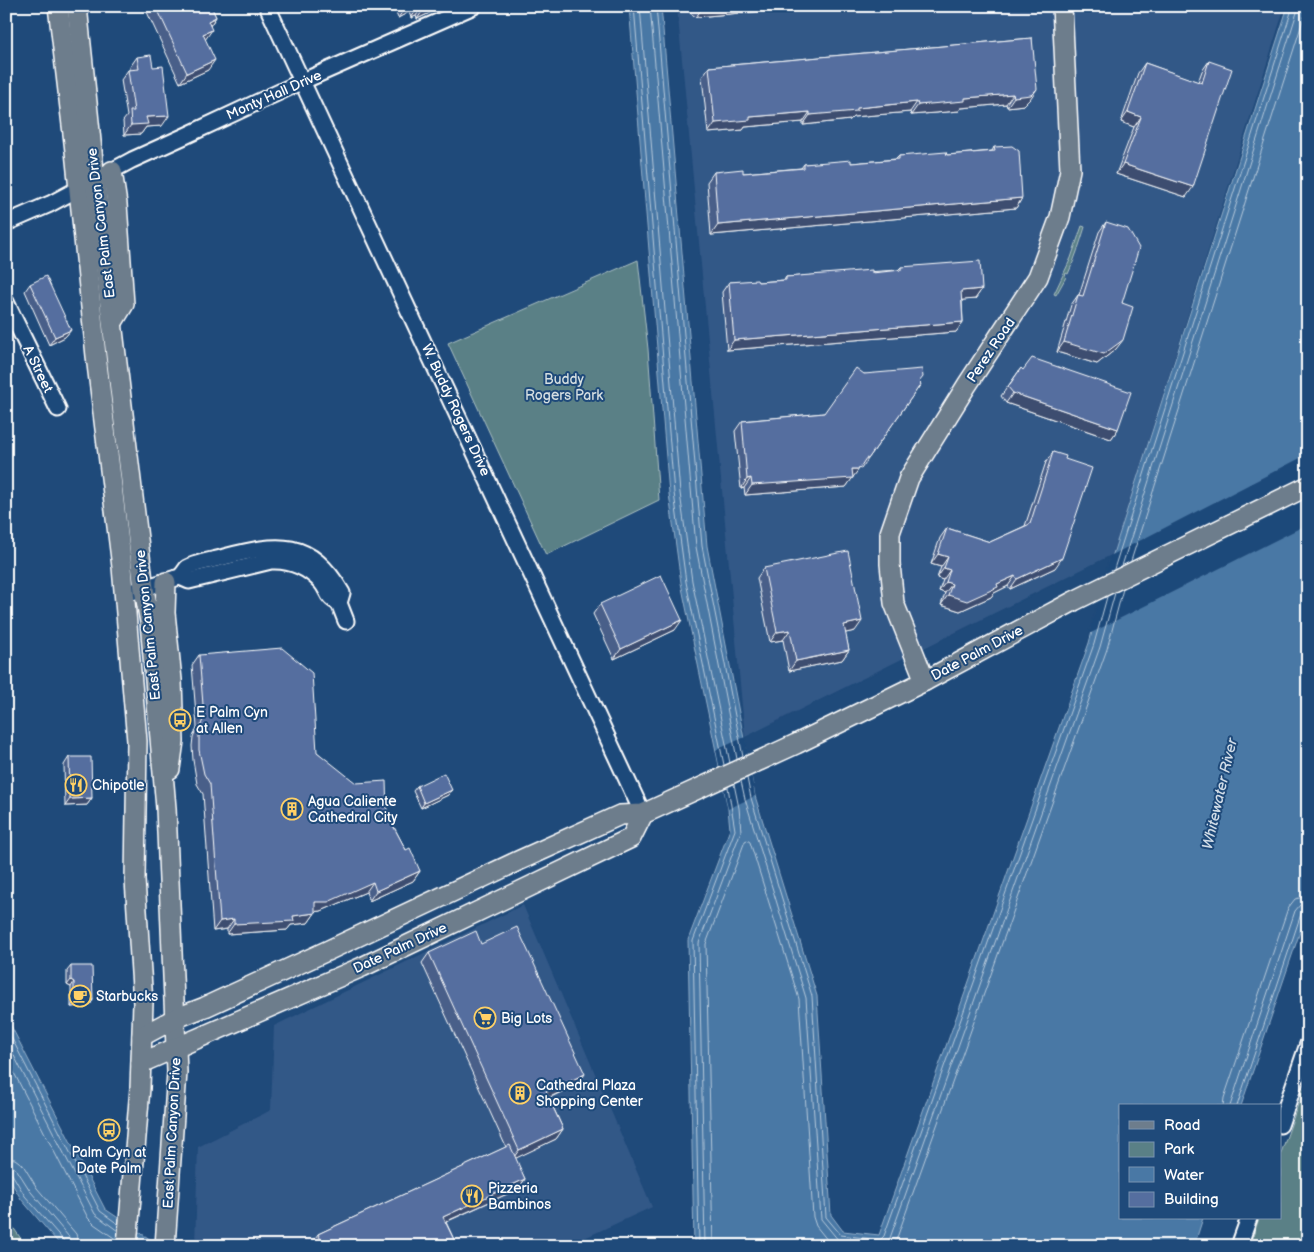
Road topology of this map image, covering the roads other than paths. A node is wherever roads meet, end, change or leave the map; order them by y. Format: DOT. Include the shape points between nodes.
graph roads {
  1 [pos="58,6"];
  2 [pos="77,6"];
  3 [pos="267,6"];
  4 [pos="474,6"];
  5 [pos="1062,6"];
  6 [pos="303,81"];
  7 [pos="112,171"];
  8 [pos="95,180"];
  9 [pos="78,189"];
  10 [pos="6,223"];
  11 [pos="6,302"];
  12 [pos="113,322"];
  13 [pos="58,408"];
  14 [pos="1308,486"];
  15 [pos="173,580"];
  16 [pos="144,589"];
  17 [pos="125,594"];
  18 [pos="346,621"];
  19 [pos="925,681"];
  20 [pos="166,808"];
  21 [pos="643,814"];
  22 [pos="174,1020"];
  23 [pos="142,1036"];
  24 [pos="1308,1045"];
  25 [pos="176,1048"];
  26 [pos="141,1063"];
  27 [pos="1282,1119"];
  28 [pos="1248,1220"];
  29 [pos="165,1240"];
  30 [pos="127,1246"];
  31 [pos="1239,1246"];
  1 -- 9 [label="main road, East Palm Canyon Drive"];
  2 -- 8 [label="main road, East Palm Canyon Drive"];
  3 -- 6 [label="street, W. Buddy Rogers Drive"];
  4 -- 6 [label="street, Monty Hall Drive"];
  5 -- 19 [label="main road, Perez Road" via="1070,170 1060,217 1038,277 908,478 890,533 894,602"];
  6 -- 7 [label="street, Monty Hall Drive"];
  6 -- 21 [label="street, W. Buddy Rogers Drive"];
  7 -- 8 [label="street, Monty Hall Drive"];
  7 -- 12 [label="main road" via="124,304"];
  8 -- 9 [label="street, Monty Hall Drive"];
  8 -- 12 [label="main road, East Palm Canyon Drive"];
  9 -- 10 [label="street, Monty Hall Drive"];
  9 -- 17 [label="main road, East Palm Canyon Drive"];
  11 -- 13 [label="street, A Street"];
  12 -- 16 [label="main road, East Palm Canyon Drive"];
  14 -- 19 [label="main road, Date Palm Drive" via="1074,601"];
  15 -- 16 [label="street"];
  15 -- 18 [label="street" via="189,581 271,560 283,560 298,564 322,583 330,599 339,602"];
  15 -- 20 [label="main road" via="165,613 174,741"];
  16 -- 17 [label="street"];
  16 -- 20 [label="main road, East Palm Canyon Drive" via="150,622"];
  17 -- 23 [label="main road, East Palm Canyon Drive" via="136,741 135,880"];
  19 -- 21 [label="main road, Date Palm Drive"];
  20 -- 22 [label="main road, East Palm Canyon Drive"];
  21 -- 22 [label="main road, Date Palm Drive" via="620,815"];
  21 -- 25 [label="main road, Date Palm Drive" via="631,838 362,967"];
  22 -- 23 [label="main road, Date Palm Drive"];
  22 -- 25 [label="main road, East Palm Canyon Drive"];
  23 -- 26 [label="main road, East Palm Canyon Drive"];
  24 -- 27 [label="street"];
  25 -- 26 [label="main road, Date Palm Drive"];
  25 -- 29 [label="main road, East Palm Canyon Drive"];
  26 -- 30 [label="main road, East Palm Canyon Drive"];
  28 -- 31 [label="street"];
}
